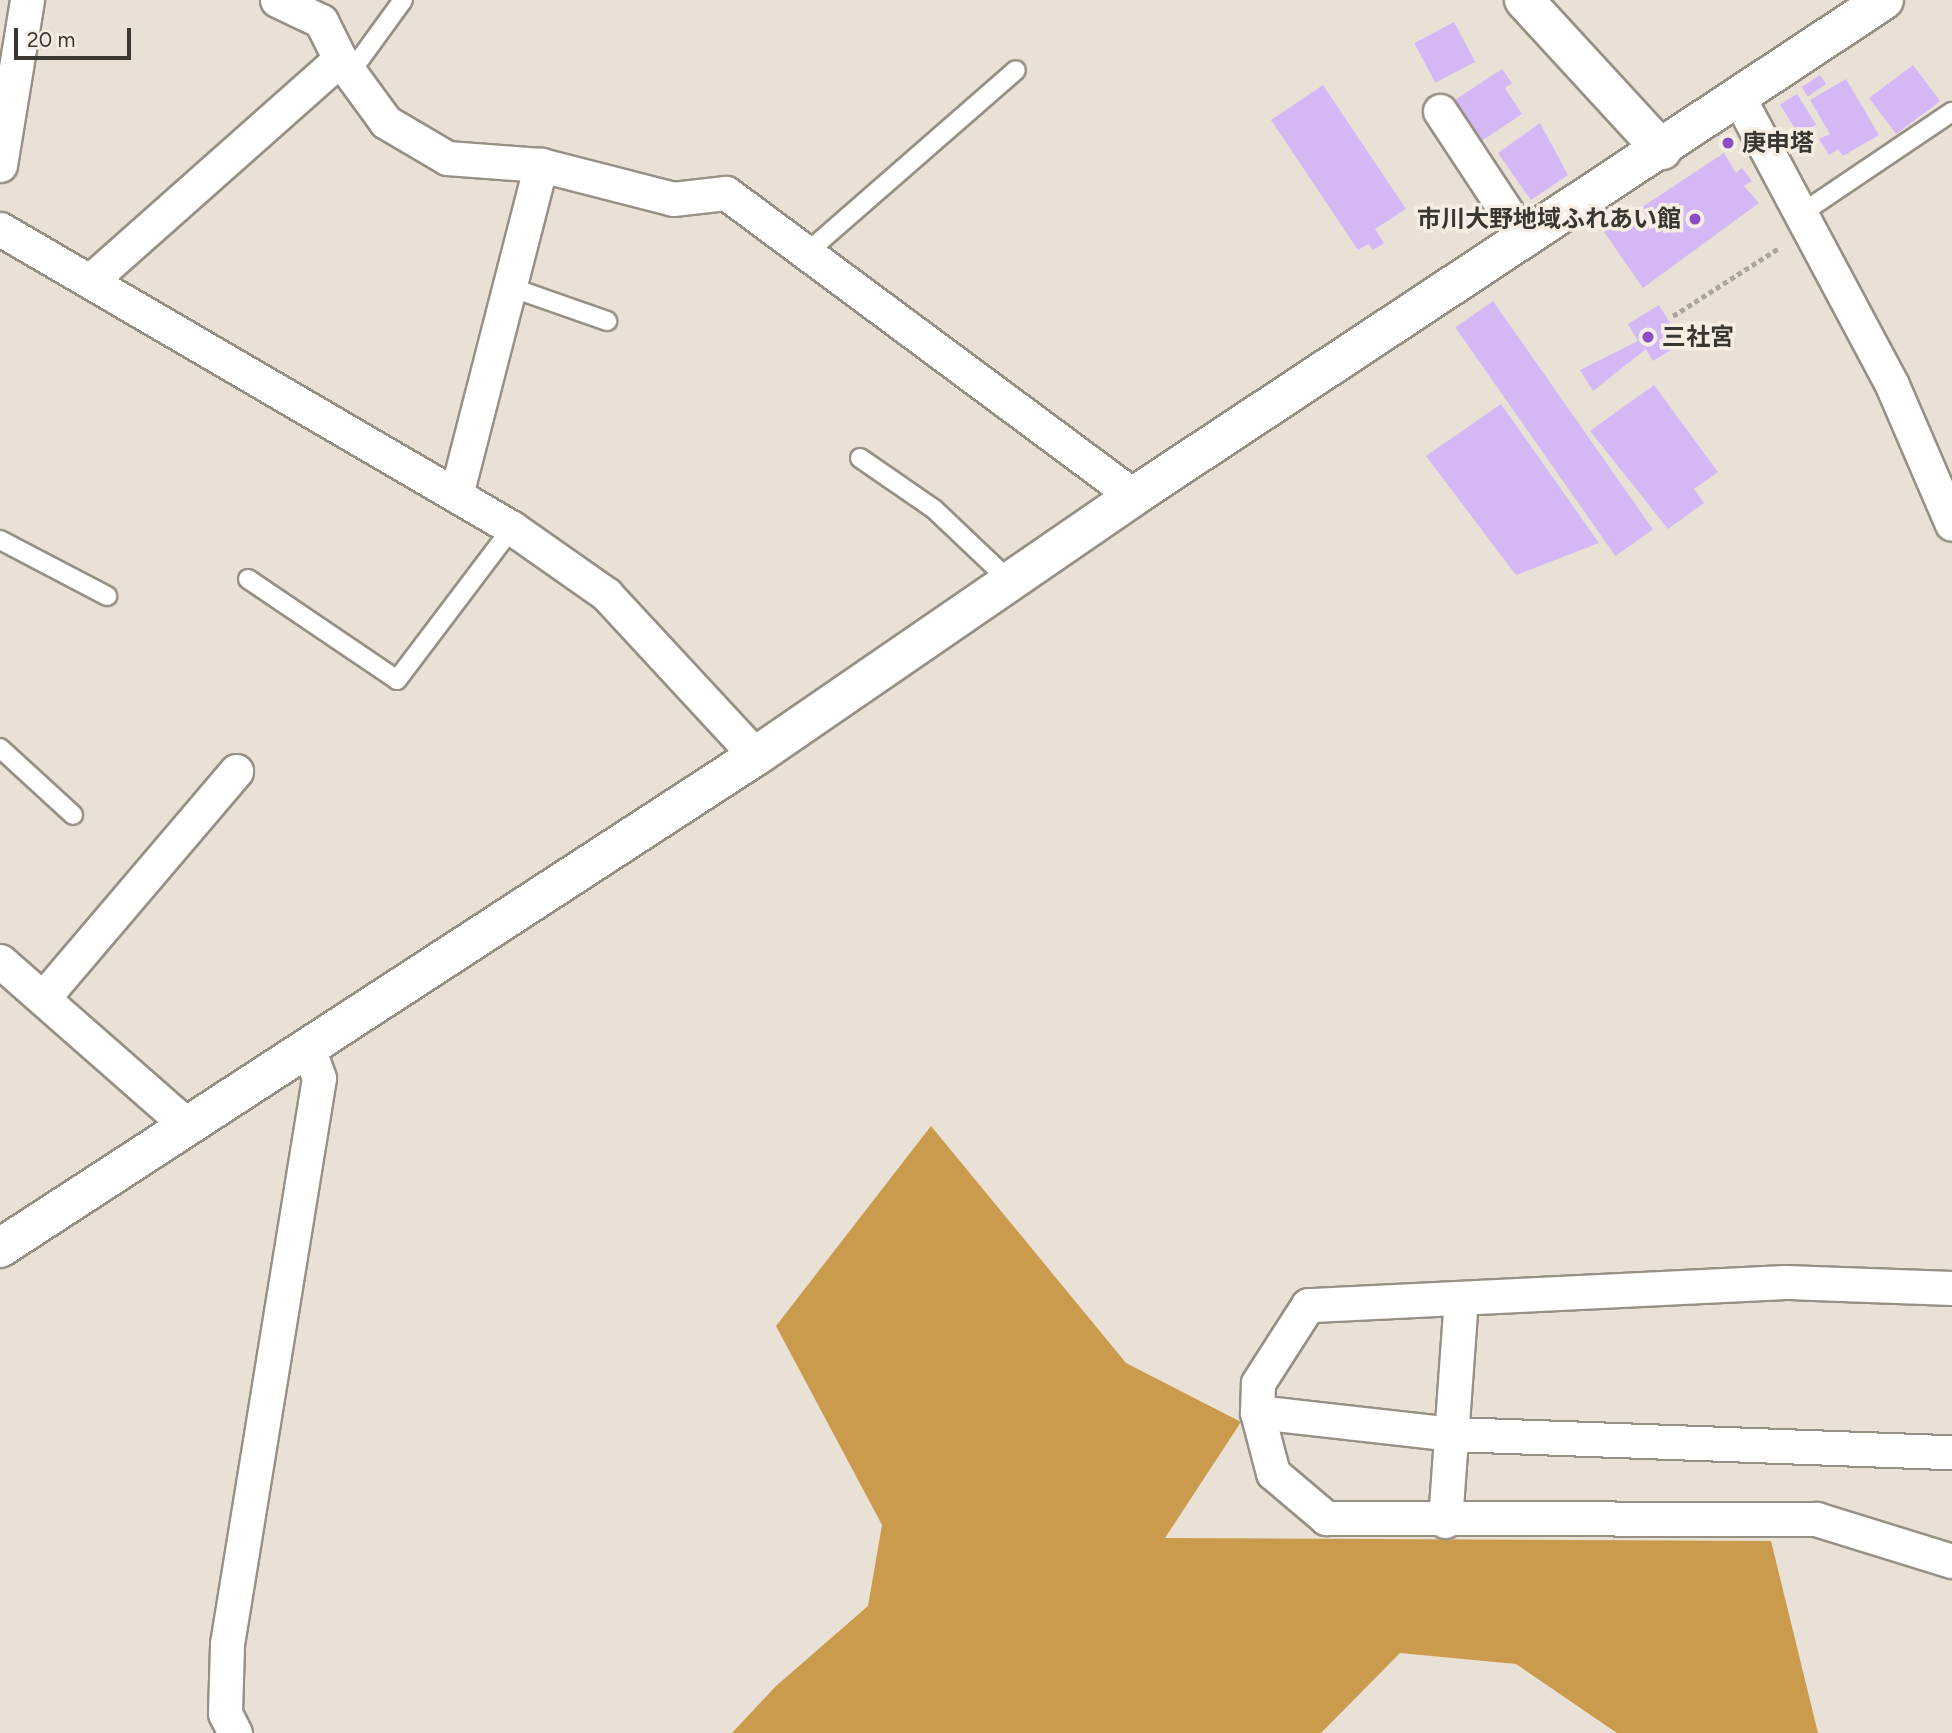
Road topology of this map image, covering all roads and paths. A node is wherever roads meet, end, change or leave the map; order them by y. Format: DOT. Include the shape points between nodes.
graph roads {
  1 [pos="277,0"];
  2 [pos="403,0"];
  3 [pos="1524,0"];
  4 [pos="1884,0"];
  5 [pos="17,6"];
  6 [pos="345,66"];
  7 [pos="1016,70"];
  8 [pos="1740,100"];
  9 [pos="1440,111"];
  10 [pos="1952,112"];
  11 [pos="1662,150"];
  12 [pos="0,165"];
  13 [pos="541,165"];
  14 [pos="1806,221"];
  15 [pos="0,229"];
  16 [pos="1525,240"];
  17 [pos="804,255"];
  18 [pos="90,281"];
  19 [pos="510,287"];
  20 [pos="1673,316"];
  21 [pos="607,321"];
  22 [pos="860,458"];
  23 [pos="457,491"];
  24 [pos="1134,496"];
  25 [pos="1952,524"];
  26 [pos="512,528"];
  27 [pos="0,540"];
  28 [pos="248,579"];
  29 [pos="1012,583"];
  30 [pos="107,596"];
  31 [pos="0,748"];
  32 [pos="756,756"];
  33 [pos="236,771"];
  34 [pos="73,815"];
  35 [pos="0,961"];
  36 [pos="43,998"];
  37 [pos="308,1048"];
  38 [pos="188,1126"];
  39 [pos="0,1248"];
  40 [pos="1952,1288"];
  41 [pos="1461,1299"];
  42 [pos="1257,1412"];
  43 [pos="1453,1434"];
  44 [pos="1952,1452"];
  45 [pos="1445,1521"];
  46 [pos="1952,1561"];
  47 [pos="235,1733"];
  1 -- 6 [label="street" via="321,21"];
  2 -- 6 [label="lane"];
  3 -- 11 [label="street"];
  4 -- 8 [label="street"];
  5 -- 12 [label="street"];
  6 -- 13 [label="street" via="386,122 447,158"];
  6 -- 18 [label="street"];
  7 -- 17 [label="lane"];
  8 -- 11 [label="street"];
  8 -- 14 [label="street"];
  9 -- 16 [label="street"];
  10 -- 14 [label="lane"];
  11 -- 16 [label="street"];
  13 -- 17 [label="street" via="673,199 726,193"];
  13 -- 19 [label="street"];
  14 -- 20 [label="path"];
  14 -- 25 [label="street" via="1892,385"];
  15 -- 18 [label="street"];
  16 -- 24 [label="street"];
  17 -- 24 [label="street"];
  18 -- 23 [label="street"];
  19 -- 21 [label="lane"];
  19 -- 23 [label="street"];
  22 -- 29 [label="lane" via="934,509"];
  23 -- 26 [label="street"];
  24 -- 29 [label="street"];
  26 -- 28 [label="lane" via="397,680"];
  26 -- 32 [label="street" via="606,594"];
  27 -- 30 [label="lane"];
  29 -- 32 [label="street"];
  31 -- 34 [label="lane"];
  32 -- 37 [label="street"];
  33 -- 36 [label="street"];
  35 -- 36 [label="street"];
  36 -- 38 [label="street"];
  37 -- 38 [label="street"];
  37 -- 47 [label="street" via="319,1078 225,1665 225,1713"];
  38 -- 39 [label="street"];
  40 -- 41 [label="street" via="1785,1282"];
  41 -- 42 [label="street" via="1308,1305 1258,1383"];
  41 -- 43 [label="street"];
  42 -- 43 [label="street"];
  42 -- 45 [label="street" via="1273,1473 1325,1518"];
  43 -- 44 [label="street"];
  43 -- 45 [label="street"];
  45 -- 46 [label="street" via="1816,1518"];
}
